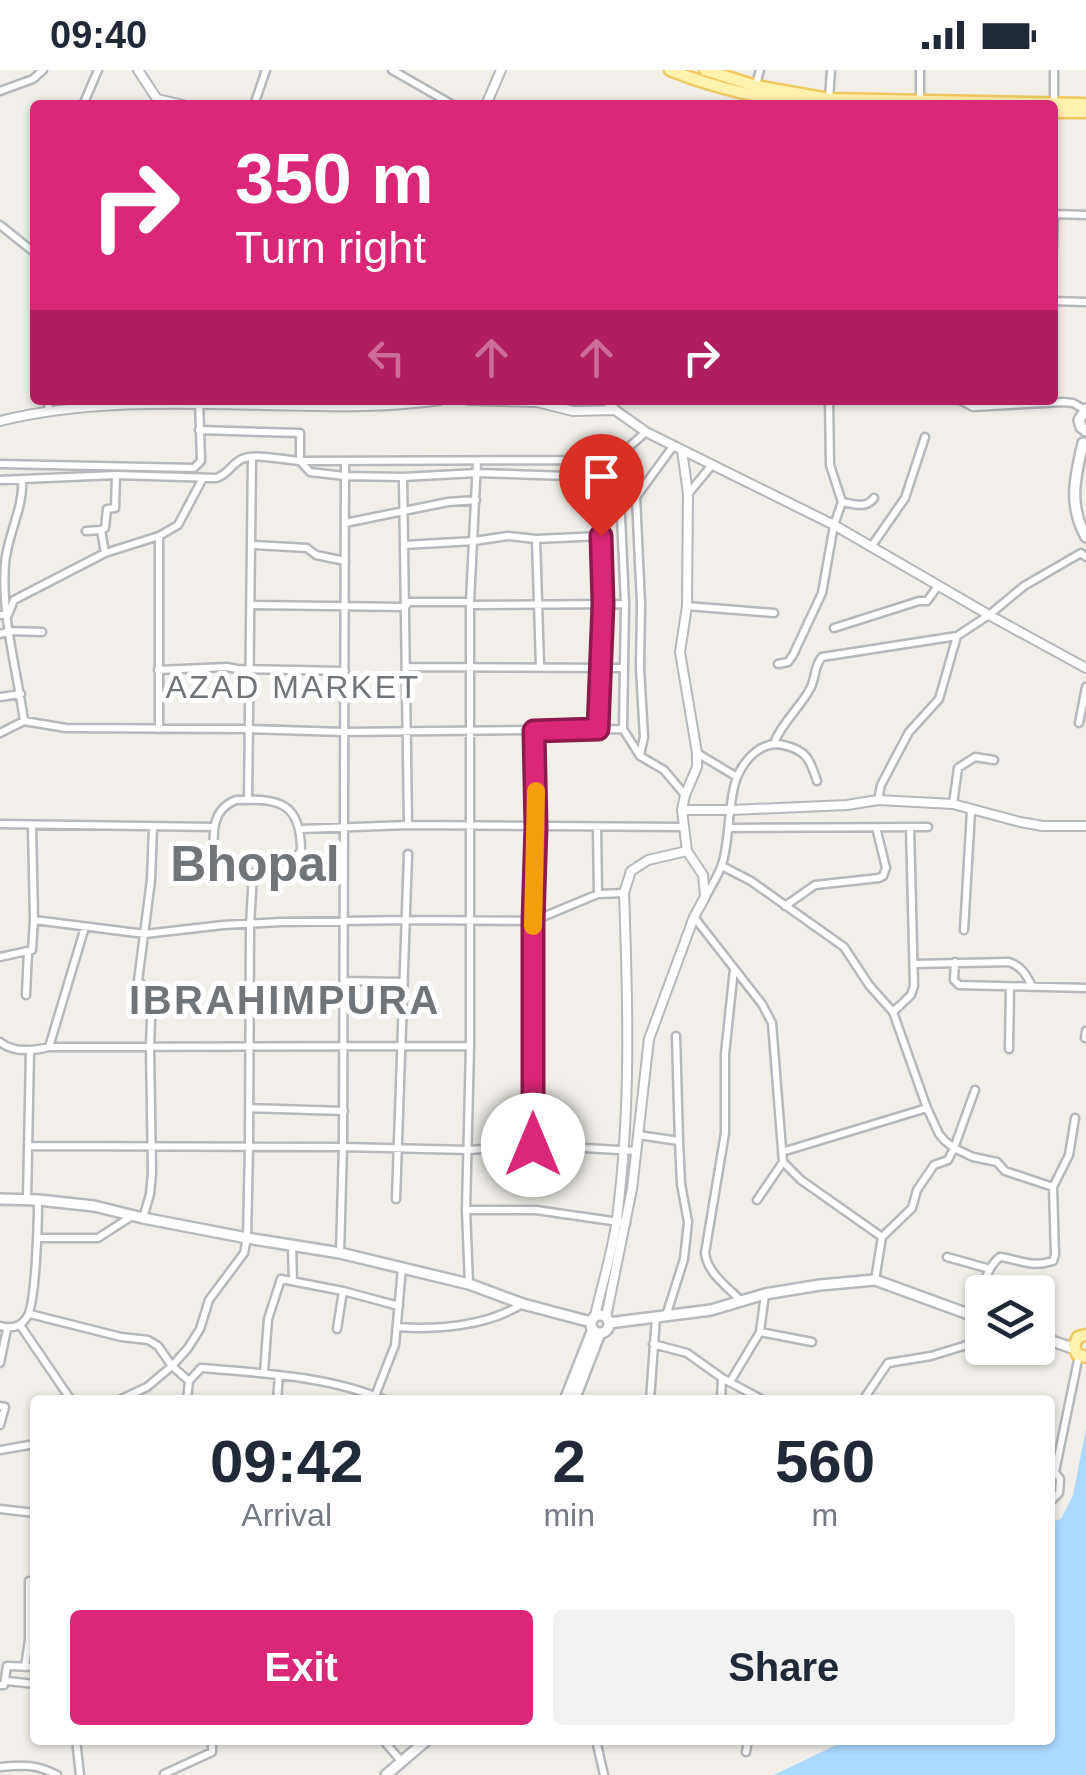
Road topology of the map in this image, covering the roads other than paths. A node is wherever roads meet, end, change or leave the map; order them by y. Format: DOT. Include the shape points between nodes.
graph roads {
  1 [pos="43,70"];
  2 [pos="98,70"];
  3 [pos="129,70"];
  4 [pos="266,70"];
  5 [pos="392,70"];
  6 [pos="501,70"];
  7 [pos="670,70"];
  8 [pos="760,70"];
  9 [pos="832,70"];
  10 [pos="920,70"];
  11 [pos="1054,70"];
  12 [pos="712,71"];
  13 [pos="138,72"];
  14 [pos="0,92"];
  15 [pos="760,95"];
  16 [pos="85,100"];
  17 [pos="156,100"];
  18 [pos="256,100"];
  19 [pos="444,100"];
  20 [pos="488,100"];
  21 [pos="810,100"];
  22 [pos="830,100"];
  23 [pos="920,100"];
  24 [pos="1051,100"];
  25 [pos="1086,104"];
  26 [pos="1058,106"];
  27 [pos="1058,107"];
  28 [pos="1086,112"];
  29 [pos="1058,214"];
  30 [pos="1086,215"];
  31 [pos="0,225"];
  32 [pos="30,249"];
  33 [pos="1058,300"];
  34 [pos="1086,302"];
  35 [pos="1058,402"];
  36 [pos="49,405"];
  37 [pos="108,405"];
  38 [pos="199,405"];
  39 [pos="298,405"];
  40 [pos="381,405"];
  41 [pos="550,405"];
  42 [pos="600,405"];
  43 [pos="613,405"];
  44 [pos="829,405"];
  45 [pos="1085,410"];
  46 [pos="48,411"];
  47 [pos="0,420"];
  48 [pos="199,430"];
  49 [pos="1084,430"];
  50 [pos="646,432"];
  51 [pos="925,437"];
  52 [pos="1085,442"];
  53 [pos="678,447"];
  54 [pos="252,458"];
  55 [pos="478,460"];
  56 [pos="614,460"];
  57 [pos="300,461"];
  58 [pos="345,461"];
  59 [pos="0,464"];
  60 [pos="712,465"];
  61 [pos="477,474"];
  62 [pos="116,475"];
  63 [pos="345,476"];
  64 [pos="403,477"];
  65 [pos="203,478"];
  66 [pos="0,480"];
  67 [pos="22,480"];
  68 [pos="613,493"];
  69 [pos="688,494"];
  70 [pos="636,497"];
  71 [pos="874,498"];
  72 [pos="476,500"];
  73 [pos="842,502"];
  74 [pos="404,510"];
  75 [pos="345,523"];
  76 [pos="834,525"];
  77 [pos="101,530"];
  78 [pos="86,531"];
  79 [pos="159,536"];
  80 [pos="601,536"];
  81 [pos="1086,537"];
  82 [pos="536,539"];
  83 [pos="474,541"];
  84 [pos="252,545"];
  85 [pos="404,545"];
  86 [pos="871,547"];
  87 [pos="105,554"];
  88 [pos="1086,556"];
  89 [pos="345,561"];
  90 [pos="938,586"];
  91 [pos="538,603"];
  92 [pos="470,604"];
  93 [pos="603,604"];
  94 [pos="625,604"];
  95 [pos="252,605"];
  96 [pos="345,605"];
  97 [pos="686,606"];
  98 [pos="405,607"];
  99 [pos="774,613"];
  100 [pos="4,615"];
  101 [pos="988,615"];
  102 [pos="834,628"];
  103 [pos="10,631"];
  104 [pos="42,632"];
  105 [pos="0,634"];
  106 [pos="957,636"];
  107 [pos="778,664"];
  108 [pos="540,666"];
  109 [pos="406,667"];
  110 [pos="601,667"];
  111 [pos="471,668"];
  112 [pos="624,668"];
  113 [pos="1086,668"];
  114 [pos="158,670"];
  115 [pos="251,670"];
  116 [pos="344,672"];
  117 [pos="1086,687"];
  118 [pos="20,694"];
  119 [pos="0,697"];
  120 [pos="24,721"];
  121 [pos="1079,723"];
  122 [pos="623,728"];
  123 [pos="250,729"];
  124 [pos="598,729"];
  125 [pos="159,730"];
  126 [pos="408,730"];
  127 [pos="470,730"];
  128 [pos="534,731"];
  129 [pos="344,732"];
  130 [pos="0,733"];
  131 [pos="774,743"];
  132 [pos="697,753"];
  133 [pos="640,756"];
  134 [pos="994,760"];
  135 [pos="737,777"];
  136 [pos="817,781"];
  137 [pos="685,795"];
  138 [pos="248,800"];
  139 [pos="878,800"];
  140 [pos="953,804"];
  141 [pos="682,810"];
  142 [pos="731,810"];
  143 [pos="972,811"];
  144 [pos="0,824"];
  145 [pos="408,825"];
  146 [pos="32,826"];
  147 [pos="471,826"];
  148 [pos="597,826"];
  149 [pos="685,826"];
  150 [pos="1086,826"];
  151 [pos="152,827"];
  152 [pos="343,827"];
  153 [pos="536,827"];
  154 [pos="928,827"];
  155 [pos="214,828"];
  156 [pos="730,828"];
  157 [pos="876,828"];
  158 [pos="910,828"];
  159 [pos="301,829"];
  160 [pos="687,850"];
  161 [pos="408,854"];
  162 [pos="722,866"];
  163 [pos="253,874"];
  164 [pos="624,893"];
  165 [pos="598,894"];
  166 [pos="705,897"];
  167 [pos="785,906"];
  168 [pos="694,917"];
  169 [pos="34,920"];
  170 [pos="406,920"];
  171 [pos="471,921"];
  172 [pos="533,921"];
  173 [pos="344,922"];
  174 [pos="250,925"];
  175 [pos="85,927"];
  176 [pos="964,930"];
  177 [pos="145,934"];
  178 [pos="28,951"];
  179 [pos="0,957"];
  180 [pos="954,962"];
  181 [pos="914,964"];
  182 [pos="734,968"];
  183 [pos="344,981"];
  184 [pos="404,982"];
  185 [pos="1010,986"];
  186 [pos="1032,987"];
  187 [pos="1086,988"];
  188 [pos="26,994"];
  189 [pos="893,1012"];
  190 [pos="676,1036"];
  191 [pos="0,1042"];
  192 [pos="344,1046"];
  193 [pos="401,1046"];
  194 [pos="470,1046"];
  195 [pos="48,1047"];
  196 [pos="150,1047"];
  197 [pos="248,1047"];
  198 [pos="1010,1049"];
  199 [pos="30,1051"];
  200 [pos="975,1090"];
  201 [pos="626,1099"];
  202 [pos="642,1101"];
  203 [pos="249,1108"];
  204 [pos="928,1108"];
  205 [pos="344,1112"];
  206 [pos="1076,1118"];
  207 [pos="638,1134"];
  208 [pos="679,1141"];
  209 [pos="533,1145"];
  210 [pos="28,1146"];
  211 [pos="150,1147"];
  212 [pos="250,1147"];
  213 [pos="344,1147"];
  214 [pos="954,1148"];
  215 [pos="398,1149"];
  216 [pos="469,1150"];
  217 [pos="625,1150"];
  218 [pos="637,1151"];
  219 [pos="782,1152"];
  220 [pos="783,1162"];
  221 [pos="1053,1187"];
  222 [pos="0,1199"];
  223 [pos="396,1199"];
  224 [pos="33,1200"];
  225 [pos="757,1200"];
  226 [pos="466,1210"];
  227 [pos="138,1217"];
  228 [pos="622,1222"];
  229 [pos="882,1237"];
  230 [pos="38,1238"];
  231 [pos="247,1238"];
  232 [pos="292,1246"];
  233 [pos="340,1253"];
  234 [pos="947,1257"];
  235 [pos="402,1268"];
  236 [pos="990,1269"];
  237 [pos="989,1275"];
  238 [pos="875,1280"];
  239 [pos="293,1281"];
  240 [pos="469,1284"];
  241 [pos="343,1291"];
  242 [pos="765,1294"];
  243 [pos="742,1302"];
  244 [pos="523,1304"];
  245 [pos="399,1306"];
  246 [pos="965,1313"];
  247 [pos="30,1314"];
  248 [pos="661,1316"];
  249 [pos="599,1323"];
  250 [pos="20,1325"];
  251 [pos="398,1327"];
  252 [pos="3,1328"];
  253 [pos="337,1329"];
  254 [pos="760,1332"];
  255 [pos="1055,1341"];
  256 [pos="812,1342"];
  257 [pos="653,1344"];
  258 [pos="965,1346"];
  259 [pos="1080,1347"];
  260 [pos="0,1363"];
  261 [pos="172,1366"];
  262 [pos="264,1373"];
  263 [pos="279,1375"];
  264 [pos="190,1380"];
  265 [pos="726,1380"];
  266 [pos="68,1395"];
  267 [pos="130,1395"];
  268 [pos="188,1395"];
  269 [pos="277,1395"];
  270 [pos="372,1395"];
  271 [pos="376,1395"];
  272 [pos="567,1395"];
  273 [pos="576,1395"];
  274 [pos="650,1395"];
  275 [pos="722,1395"];
  276 [pos="754,1395"];
  277 [pos="866,1395"];
  278 [pos="0,1406"];
  279 [pos="0,1424"];
  280 [pos="30,1445"];
  281 [pos="0,1450"];
  282 [pos="1055,1472"];
  283 [pos="1055,1472"];
  284 [pos="1055,1497"];
  285 [pos="0,1508"];
  286 [pos="30,1513"];
  287 [pos="28,1581"];
  288 [pos="25,1667"];
  289 [pos="30,1667"];
  290 [pos="3,1683"];
  291 [pos="30,1684"];
  292 [pos="77,1745"];
  293 [pos="212,1745"];
  294 [pos="387,1745"];
  295 [pos="422,1745"];
  296 [pos="597,1745"];
  297 [pos="747,1745"];
  298 [pos="746,1752"];
  299 [pos="402,1762"];
  300 [pos="0,1767"];
  301 [pos="164,1774"];
  302 [pos="56,1775"];
  303 [pos="80,1775"];
  304 [pos="386,1775"];
  305 [pos="604,1775"];
  1 -- 14 [label="street"];
  2 -- 16 [label="street"];
  3 -- 13 [label="street"];
  4 -- 18 [label="street"];
  5 -- 19 [label="street"];
  6 -- 20 [label="street"];
  7 -- 15 [label="main road"];
  8 -- 15 [label="street"];
  9 -- 22 [label="street"];
  10 -- 23 [label="street"];
  11 -- 24 [label="street"];
  12 -- 15 [label="main road"];
  13 -- 17 [label="street"];
  15 -- 21 [label="main road"];
  25 -- 26 [label="main road"];
  27 -- 28 [label="main road"];
  29 -- 30 [label="street"];
  31 -- 32 [label="street"];
  33 -- 34 [label="street"];
  35 -- 45 [label="street"];
  36 -- 46 [label="street"];
  37 -- 46 [label="street"];
  38 -- 48 [label="street"];
  39 -- 40 [label="street"];
  41 -- 42 [label="street"];
  43 -- 50 [label="street"];
  44 -- 73 [label="street" via="830,465"];
  45 -- 49 [label="main road" via="1079,420"];
  46 -- 47 [label="street"];
  48 -- 57 [label="street" via="294,432 300,434"];
  48 -- 59 [label="street" via="201,460 194,468"];
  49 -- 52 [label="main road"];
  50 -- 53 [label="street"];
  50 -- 56 [label="street"];
  51 -- 86 [label="street" via="905,498"];
  52 -- 81 [label="main road" via="1073,499"];
  53 -- 60 [label="street"];
  53 -- 69 [label="street"];
  53 -- 70 [label="street"];
  54 -- 57 [label="street"];
  54 -- 65 [label="street" via="239,460 222,477"];
  54 -- 84 [label="street"];
  55 -- 56 [label="street"];
  55 -- 58 [label="street"];
  55 -- 61 [label="street"];
  56 -- 68 [label="street"];
  57 -- 58 [label="street"];
  57 -- 63 [label="street" via="310,472"];
  58 -- 63 [label="street"];
  60 -- 69 [label="street"];
  60 -- 76 [label="street"];
  61 -- 64 [label="street"];
  61 -- 68 [label="street" via="569,476"];
  61 -- 72 [label="street"];
  62 -- 65 [label="street"];
  62 -- 67 [label="street"];
  62 -- 77 [label="street" via="115,508 107,509"];
  63 -- 64 [label="street"];
  63 -- 75 [label="street"];
  64 -- 74 [label="street"];
  65 -- 79 [label="street" via="178,525"];
  66 -- 67 [label="street"];
  67 -- 100 [label="street" via="6,550"];
  68 -- 70 [label="street"];
  68 -- 80 [label="street" via="600,506"];
  68 -- 94 [label="street"];
  69 -- 97 [label="street"];
  70 -- 133 [label="street"];
  71 -- 73 [label="street" via="864,505"];
  72 -- 74 [label="street"];
  72 -- 83 [label="street"];
  73 -- 76 [label="street"];
  74 -- 75 [label="street"];
  74 -- 85 [label="street"];
  75 -- 89 [label="street"];
  76 -- 86 [label="street"];
  76 -- 107 [label="street" via="822,593 793,656"];
  77 -- 78 [label="street"];
  77 -- 87 [label="street"];
  79 -- 87 [label="street"];
  79 -- 114 [label="street"];
  80 -- 82 [label="street"];
  80 -- 93 [label="street"];
  82 -- 83 [label="street"];
  82 -- 91 [label="street"];
  83 -- 85 [label="street"];
  83 -- 92 [label="street"];
  84 -- 89 [label="street" via="307,548"];
  84 -- 95 [label="street"];
  85 -- 98 [label="street"];
  86 -- 90 [label="street"];
  87 -- 100 [label="street" via="14,600"];
  88 -- 101 [label="street" via="1024,586"];
  89 -- 96 [label="street"];
  90 -- 101 [label="street"];
  90 -- 102 [label="street" via="928,601"];
  91 -- 92 [label="street"];
  91 -- 93 [label="street"];
  91 -- 108 [label="street"];
  92 -- 98 [label="street"];
  92 -- 111 [label="street"];
  93 -- 94 [label="street"];
  93 -- 110 [label="street"];
  94 -- 112 [label="street"];
  95 -- 96 [label="street"];
  95 -- 115 [label="street"];
  96 -- 98 [label="street"];
  96 -- 116 [label="street"];
  97 -- 99 [label="street"];
  97 -- 132 [label="street" via="680,652"];
  98 -- 109 [label="street"];
  100 -- 103 [label="street"];
  101 -- 106 [label="street"];
  101 -- 113 [label="street"];
  103 -- 104 [label="street"];
  103 -- 105 [label="street"];
  103 -- 118 [label="street"];
  106 -- 131 [label="street" via="822,656"];
  106 -- 139 [label="street" via="939,699 909,732"];
  108 -- 110 [label="street"];
  108 -- 111 [label="street"];
  109 -- 111 [label="street"];
  109 -- 126 [label="street"];
  110 -- 112 [label="street"];
  110 -- 124 [label="street"];
  111 -- 127 [label="street"];
  112 -- 122 [label="street"];
  114 -- 115 [label="street"];
  114 -- 125 [label="street"];
  115 -- 116 [label="street"];
  115 -- 123 [label="street"];
  116 -- 129 [label="street"];
  117 -- 121 [label="street"];
  118 -- 119 [label="street"];
  118 -- 120 [label="street"];
  120 -- 125 [label="street"];
  120 -- 130 [label="street"];
  122 -- 124 [label="street"];
  122 -- 133 [label="street"];
  123 -- 125 [label="street"];
  123 -- 129 [label="street"];
  123 -- 138 [label="street"];
  124 -- 128 [label="street"];
  126 -- 127 [label="street"];
  126 -- 129 [label="street"];
  126 -- 145 [label="street"];
  127 -- 128 [label="street"];
  127 -- 147 [label="street"];
  128 -- 153 [label="street"];
  129 -- 152 [label="street"];
  131 -- 135 [label="street" via="763,745"];
  131 -- 136 [label="street" via="810,759"];
  132 -- 135 [label="street"];
  132 -- 137 [label="street"];
  133 -- 137 [label="street" via="664,770"];
  134 -- 140 [label="street" via="975,757 958,768"];
  135 -- 142 [label="street"];
  137 -- 141 [label="street"];
  138 -- 155 [label="street" via="225,804"];
  138 -- 159 [label="street" via="275,801"];
  139 -- 140 [label="street"];
  139 -- 142 [label="street"];
  140 -- 143 [label="street"];
  141 -- 142 [label="street"];
  141 -- 149 [label="street"];
  142 -- 156 [label="street"];
  143 -- 150 [label="street" via="1032,824"];
  143 -- 176 [label="street"];
  144 -- 146 [label="street"];
  145 -- 147 [label="street"];
  145 -- 152 [label="street"];
  146 -- 151 [label="street"];
  146 -- 169 [label="street"];
  147 -- 153 [label="street"];
  147 -- 171 [label="street"];
  148 -- 149 [label="street"];
  148 -- 153 [label="street"];
  148 -- 165 [label="street"];
  149 -- 160 [label="street"];
  151 -- 155 [label="street"];
  151 -- 177 [label="street"];
  152 -- 159 [label="street"];
  152 -- 173 [label="street"];
  153 -- 172 [label="street"];
  154 -- 158 [label="street"];
  155 -- 163 [label="street" via="215,868"];
  156 -- 157 [label="street"];
  156 -- 162 [label="street"];
  157 -- 158 [label="street"];
  157 -- 167 [label="street" via="884,876 816,885"];
  158 -- 181 [label="street"];
  159 -- 163 [label="street" via="294,861 284,870"];
  160 -- 164 [label="street" via="648,860 632,871"];
  160 -- 166 [label="street" via="703,875"];
  161 -- 170 [label="street"];
  162 -- 166 [label="street"];
  162 -- 167 [label="street"];
  163 -- 174 [label="street"];
  164 -- 165 [label="street"];
  164 -- 201 [label="street"];
  165 -- 172 [label="street"];
  166 -- 168 [label="street"];
  167 -- 189 [label="street" via="844,947"];
  168 -- 182 [label="street"];
  168 -- 202 [label="street" via="650,1038"];
  169 -- 175 [label="street"];
  169 -- 178 [label="street"];
  170 -- 171 [label="street"];
  170 -- 173 [label="street"];
  170 -- 184 [label="street"];
  171 -- 172 [label="street"];
  171 -- 194 [label="street"];
  172 -- 209 [label="street"];
  173 -- 174 [label="street"];
  173 -- 183 [label="street"];
  174 -- 177 [label="street"];
  174 -- 197 [label="street"];
  175 -- 177 [label="street"];
  175 -- 195 [label="street"];
  177 -- 196 [label="street" via="138,981 152,993"];
  178 -- 179 [label="street"];
  178 -- 188 [label="street"];
  180 -- 181 [label="street"];
  180 -- 185 [label="street" via="959,986"];
  180 -- 186 [label="street" via="1018,964"];
  181 -- 189 [label="street" via="914,986"];
  182 -- 219 [label="street" via="772,1023"];
  182 -- 243 [label="street" via="725,1134 706,1262"];
  183 -- 184 [label="street"];
  183 -- 192 [label="street"];
  184 -- 193 [label="street"];
  185 -- 186 [label="street"];
  185 -- 198 [label="street"];
  186 -- 187 [label="street"];
  189 -- 204 [label="street"];
  190 -- 208 [label="street"];
  191 -- 199 [label="street"];
  192 -- 193 [label="street"];
  192 -- 197 [label="street"];
  192 -- 205 [label="street"];
  193 -- 194 [label="street"];
  193 -- 215 [label="street"];
  194 -- 216 [label="street"];
  195 -- 196 [label="street"];
  195 -- 199 [label="street"];
  196 -- 197 [label="street"];
  196 -- 211 [label="street"];
  197 -- 203 [label="street"];
  199 -- 210 [label="street"];
  200 -- 214 [label="street"];
  201 -- 202 [label="street"];
  201 -- 217 [label="street"];
  202 -- 207 [label="street"];
  203 -- 205 [label="street"];
  203 -- 212 [label="street"];
  204 -- 214 [label="street"];
  204 -- 219 [label="street"];
  205 -- 213 [label="street"];
  206 -- 221 [label="street" via="1070,1155"];
  207 -- 208 [label="street"];
  207 -- 218 [label="street"];
  208 -- 248 [label="street" via="688,1222 684,1259"];
  209 -- 216 [label="street"];
  209 -- 217 [label="street"];
  210 -- 211 [label="street"];
  210 -- 224 [label="street"];
  211 -- 212 [label="street"];
  211 -- 227 [label="street" via="150,1194"];
  212 -- 213 [label="street"];
  212 -- 231 [label="street"];
  213 -- 215 [label="street"];
  213 -- 233 [label="street"];
  214 -- 221 [label="street"];
  214 -- 229 [label="street" via="948,1160 934,1165 912,1208"];
  215 -- 216 [label="street"];
  215 -- 223 [label="street"];
  216 -- 226 [label="street"];
  217 -- 218 [label="street"];
  217 -- 228 [label="street"];
  218 -- 228 [label="street"];
  219 -- 220 [label="street"];
  220 -- 225 [label="street"];
  220 -- 229 [label="street"];
  221 -- 236 [label="street" via="1053,1261 1025,1264 1000,1257"];
  222 -- 224 [label="main road"];
  224 -- 227 [label="main road"];
  224 -- 230 [label="street"];
  226 -- 228 [label="street" via="536,1210"];
  226 -- 240 [label="street"];
  227 -- 230 [label="street" via="98,1238"];
  227 -- 231 [label="main road"];
  228 -- 249 [label="street"];
  229 -- 238 [label="street"];
  230 -- 247 [label="street"];
  231 -- 232 [label="main road"];
  231 -- 261 [label="street" via="244,1253 209,1300 200,1329"];
  232 -- 233 [label="main road"];
  232 -- 239 [label="street"];
  233 -- 235 [label="main road"];
  234 -- 236 [label="street"];
  235 -- 240 [label="main road"];
  235 -- 245 [label="street"];
  236 -- 237 [label="street"];
  238 -- 242 [label="main road"];
  238 -- 246 [label="main road"];
  239 -- 241 [label="street"];
  239 -- 262 [label="street" via="279,1281"];
  240 -- 244 [label="main road"];
  241 -- 245 [label="street"];
  241 -- 253 [label="street"];
  242 -- 243 [label="main road"];
  242 -- 254 [label="street"];
  243 -- 248 [label="main road"];
  244 -- 249 [label="main road"];
  244 -- 251 [label="street" via="453,1326"];
  245 -- 251 [label="street"];
  247 -- 250 [label="street"];
  247 -- 261 [label="street" via="148,1340"];
  248 -- 249 [label="main road"];
  248 -- 257 [label="street"];
  249 -- 272 [label="main road"];
  249 -- 273 [label="main road"];
  250 -- 252 [label="street"];
  250 -- 266 [label="street"];
  251 -- 271 [label="street"];
  252 -- 260 [label="street"];
  254 -- 256 [label="street"];
  254 -- 265 [label="street"];
  255 -- 259 [label="main road"];
  257 -- 265 [label="street" via="687,1353"];
  257 -- 274 [label="street"];
  258 -- 277 [label="street" via="888,1363"];
  259 -- 283 [label="street"];
  261 -- 264 [label="street"];
  261 -- 267 [label="street"];
  262 -- 263 [label="street"];
  262 -- 264 [label="street" via="201,1368"];
  263 -- 269 [label="street"];
  263 -- 270 [label="street"];
  264 -- 268 [label="street"];
  265 -- 275 [label="street"];
  265 -- 276 [label="street"];
  278 -- 279 [label="street" via="6,1407"];
  280 -- 281 [label="street"];
  282 -- 284 [label="street"];
  285 -- 286 [label="street"];
  287 -- 288 [label="street"];
  288 -- 289 [label="street"];
  288 -- 290 [label="street" via="7,1666"];
  290 -- 291 [label="street"];
  292 -- 303 [label="street"];
  293 -- 301 [label="street" via="212,1752"];
  294 -- 299 [label="street"];
  295 -- 299 [label="main road"];
  296 -- 305 [label="street"];
  297 -- 298 [label="street"];
  299 -- 304 [label="main road"];
  300 -- 302 [label="street" via="27,1764"];
}
